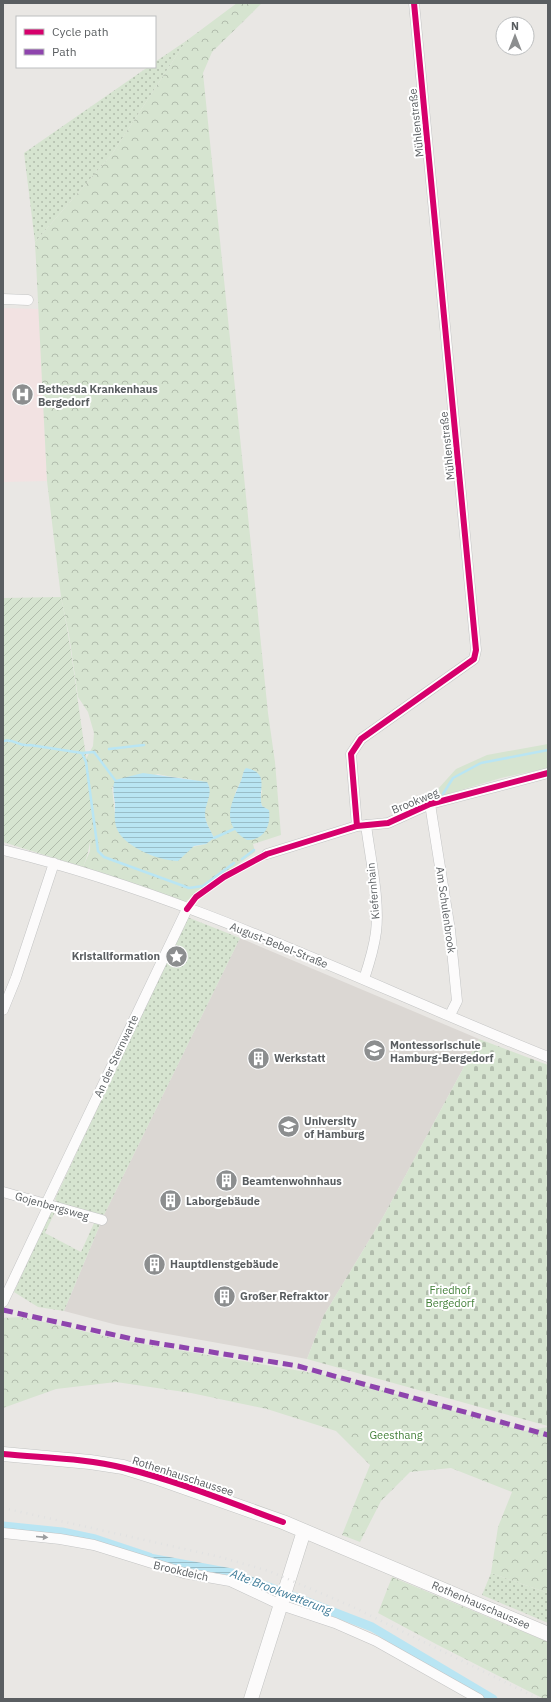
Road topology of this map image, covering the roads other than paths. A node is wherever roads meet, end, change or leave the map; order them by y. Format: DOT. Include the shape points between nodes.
graph roads {
  1 [pos="414,3"];
  2 [pos="3,299"];
  3 [pos="28,300"];
  4 [pos="548,773"];
  5 [pos="430,804"];
  6 [pos="361,825"];
  7 [pos="3,850"];
  8 [pos="267,854"];
  9 [pos="54,863"];
  10 [pos="186,909"];
  11 [pos="364,979"];
  12 [pos="3,1010"];
  13 [pos="450,1015"];
  14 [pos="548,1057"];
  15 [pos="3,1192"];
  16 [pos="48,1205"];
  17 [pos="102,1220"];
  18 [pos="3,1302"];
  19 [pos="3,1454"];
  20 [pos="304,1531"];
  21 [pos="3,1533"];
  22 [pos="284,1598"];
  23 [pos="548,1634"];
  24 [pos="251,1699"];
  25 [pos="479,1699"];
  1 -- 6 [label="street, Mühlenstraße" via="476,650 474,659 361,739 350,754"];
  2 -- 3 [label="street"];
  4 -- 5 [label="street, Brookweg"];
  5 -- 6 [label="street, Brookweg" via="388,823"];
  5 -- 13 [label="street, Am Schulenbrook" via="450,930 457,995"];
  6 -- 8 [label="street, Brookweg"];
  6 -- 11 [label="street, Kiefernhain" via="376,912 373,950"];
  7 -- 9 [label="street, August-Bebel-Straße"];
  9 -- 10 [label="street, August-Bebel-Straße" via="130,887"];
  9 -- 12 [label="street"];
  10 -- 11 [label="street, August-Bebel-Straße"];
  10 -- 16 [label="street, An der Sternwarte"];
  11 -- 13 [label="street, August-Bebel-Straße"];
  13 -- 14 [label="street, August-Bebel-Straße"];
  15 -- 16 [label="street, Gojenbergsweg"];
  16 -- 17 [label="street, Gojenbergsweg"];
  16 -- 18 [label="street, An der Sternwarte"];
  19 -- 20 [label="main road, Rothenhauschaussee" via="123,1467 234,1504"];
  20 -- 22 [label="main road"];
  20 -- 23 [label="main road, Rothenhauschaussee"];
  21 -- 22 [label="street, Brookdeich, one-way" via="94,1545 184,1573 230,1581"];
  22 -- 24 [label="main road"];
  22 -- 25 [label="street, Brookdeich" via="376,1641"];
}
